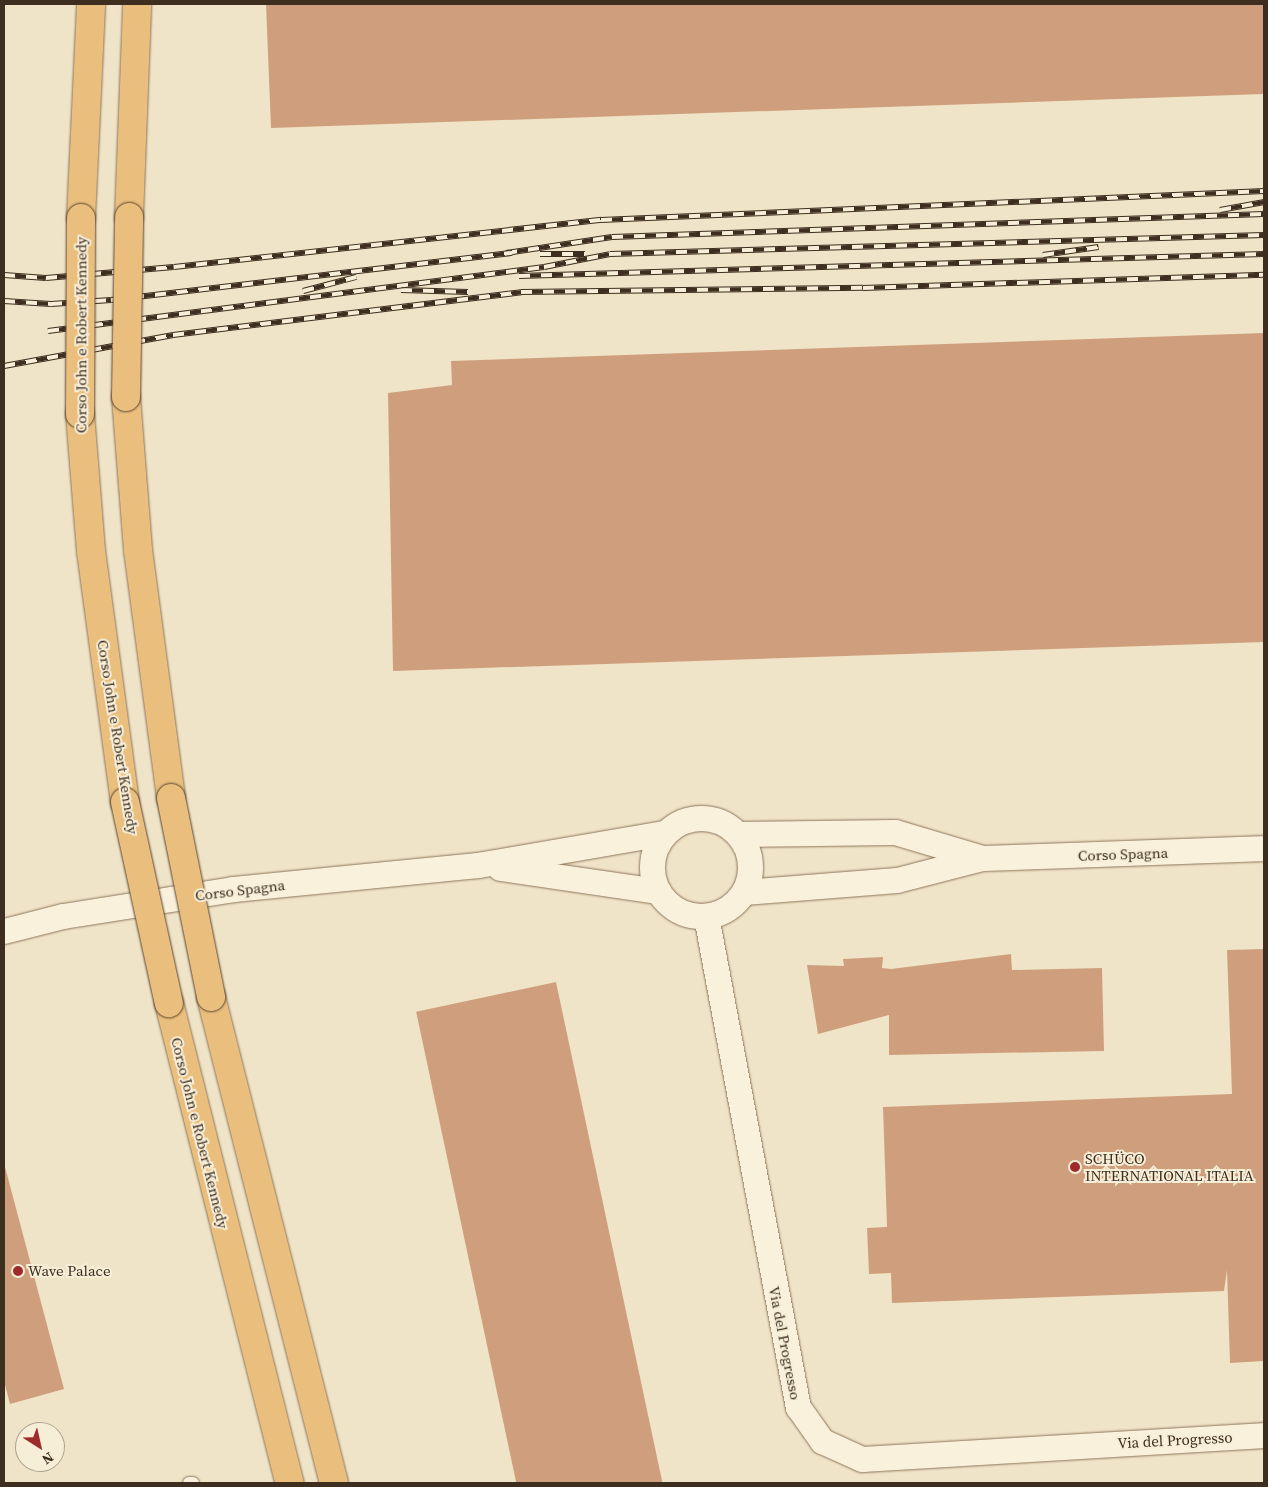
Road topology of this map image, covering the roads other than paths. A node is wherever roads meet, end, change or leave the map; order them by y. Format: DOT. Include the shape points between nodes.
graph roads {
  1 [pos="91,4"];
  2 [pos="137,4"];
  3 [pos="664,833"];
  4 [pos="738,834"];
  5 [pos="1264,848"];
  6 [pos="982,858"];
  7 [pos="478,865"];
  8 [pos="658,891"];
  9 [pos="744,892"];
  10 [pos="706,916"];
  11 [pos="4,931"];
  12 [pos="1264,1435"];
  13 [pos="290,1483"];
  14 [pos="334,1483"];
  1 -- 13 [label="highway, Corso John e Robert Kennedy, bridge" via="81,218 80,414 91,551 125,802 169,1003"];
  2 -- 14 [label="highway, bridge" via="126,397 138,550 171,798 211,998"];
  3 -- 4 [label="street, Corso Spagna" via="693,818 726,824"];
  3 -- 7 [label="street, Corso Spagna"];
  3 -- 8 [label="street" via="651,861"];
  4 -- 6 [label="street, Corso Spagna" via="895,832"];
  4 -- 9 [label="street" via="750,862"];
  5 -- 6 [label="street, Corso Spagna"];
  6 -- 9 [label="street, Corso Spagna" via="897,880"];
  7 -- 8 [label="street, Corso Spagna"];
  7 -- 11 [label="street, Corso Spagna" via="234,889 63,916"];
  8 -- 10 [label="street" via="683,913"];
  9 -- 10 [label="street" via="732,905"];
  10 -- 12 [label="street, Via del Progresso" via="798,1407 822,1441 862,1459"];
}
